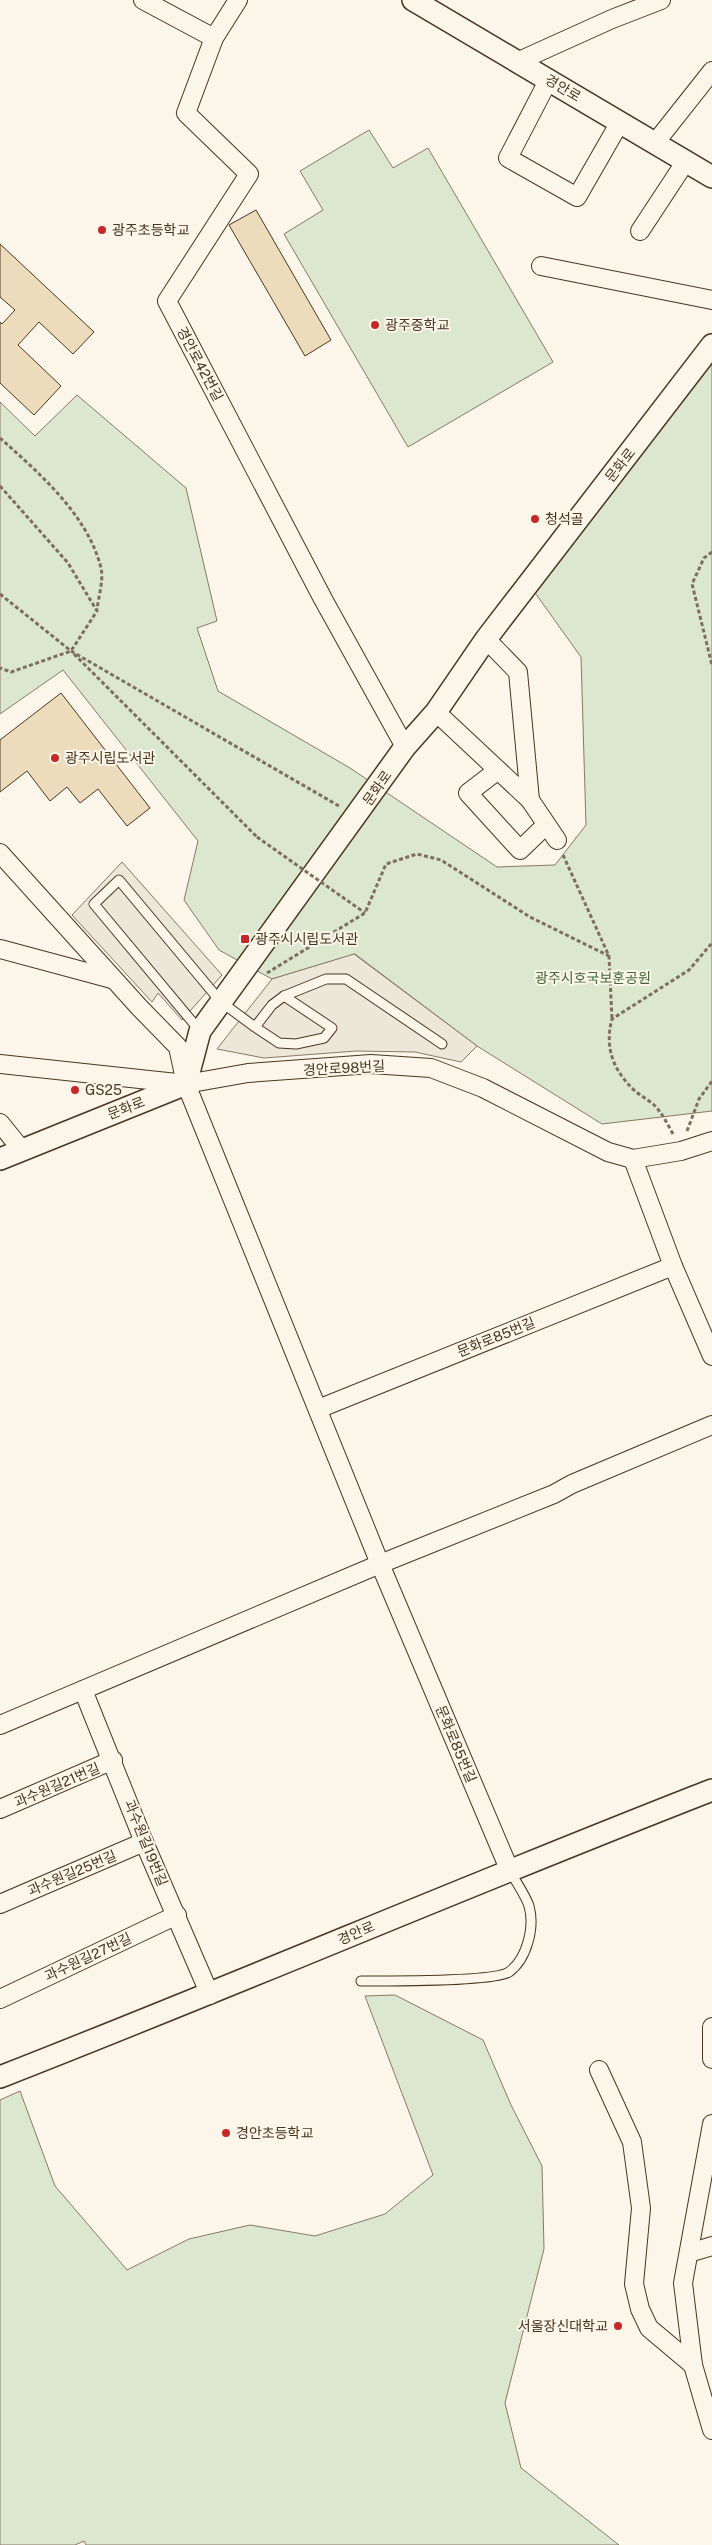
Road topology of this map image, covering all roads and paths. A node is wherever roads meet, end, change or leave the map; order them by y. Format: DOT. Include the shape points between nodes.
graph roads {
  1 [pos="143,0"];
  2 [pos="238,0"];
  3 [pos="413,0"];
  4 [pos="661,0"];
  5 [pos="214,38"];
  6 [pos="519,62"];
  7 [pos="712,71"];
  8 [pos="549,79"];
  9 [pos="620,122"];
  10 [pos="655,143"];
  11 [pos="686,161"];
  12 [pos="712,177"];
  13 [pos="640,231"];
  14 [pos="541,266"];
  15 [pos="712,300"];
  16 [pos="712,345"];
  17 [pos="0,438"];
  18 [pos="0,486"];
  19 [pos="712,552"];
  20 [pos="0,594"];
  21 [pos="97,611"];
  22 [pos="486,639"];
  23 [pos="71,650"];
  24 [pos="712,665"];
  25 [pos="0,668"];
  26 [pos="436,712"];
  27 [pos="405,747"];
  28 [pos="498,770"];
  29 [pos="530,800"];
  30 [pos="357,817"];
  31 [pos="546,825"];
  32 [pos="557,840"];
  33 [pos="0,853"];
  34 [pos="365,913"];
  35 [pos="712,943"];
  36 [pos="0,949"];
  37 [pos="608,956"];
  38 [pos="263,976"];
  39 [pos="113,979"];
  40 [pos="284,996"];
  41 [pos="221,1002"];
  42 [pos="612,1019"];
  43 [pos="256,1027"];
  44 [pos="200,1031"];
  45 [pos="442,1044"];
  46 [pos="0,1064"];
  47 [pos="712,1081"];
  48 [pos="186,1084"];
  49 [pos="0,1122"];
  50 [pos="712,1141"];
  51 [pos="21,1149"];
  52 [pos="681,1150"];
  53 [pos="633,1158"];
  54 [pos="0,1159"];
  55 [pos="673,1266"];
  56 [pos="712,1356"];
  57 [pos="318,1409"];
  58 [pos="712,1425"];
  59 [pos="380,1564"];
  60 [pos="83,1690"];
  61 [pos="0,1725"];
  62 [pos="113,1760"];
  63 [pos="712,1790"];
  64 [pos="0,1809"];
  65 [pos="144,1842"];
  66 [pos="509,1869"];
  67 [pos="0,1904"];
  68 [pos="176,1915"];
  69 [pos="361,1981"];
  70 [pos="210,1995"];
  71 [pos="0,1999"];
  72 [pos="712,2027"];
  73 [pos="712,2059"];
  74 [pos="599,2070"];
  75 [pos="0,2077"];
  76 [pos="712,2124"];
  77 [pos="712,2246"];
  78 [pos="689,2253"];
  79 [pos="692,2365"];
  80 [pos="712,2430"];
  1 -- 5 [label="street"];
  2 -- 5 [label="street, 경안로42번길"];
  3 -- 6 [label="street, 경안로"];
  4 -- 6 [label="street"];
  5 -- 27 [label="street, 경안로42번길" via="186,113 249,174 167,301"];
  6 -- 8 [label="street, 경안로"];
  7 -- 10 [label="street"];
  8 -- 9 [label="street, 경안로"];
  8 -- 9 [label="street" via="508,158 577,197"];
  9 -- 10 [label="street, 경안로"];
  10 -- 11 [label="street, 경안로"];
  11 -- 12 [label="street, 경안로"];
  11 -- 13 [label="street"];
  14 -- 15 [label="street"];
  16 -- 22 [label="street, 문화로"];
  17 -- 21 [label="path" via="68,504 93,547 101,570"];
  18 -- 21 [label="path" via="68,563"];
  19 -- 24 [label="path" via="704,558 692,584"];
  20 -- 23 [label="path"];
  21 -- 23 [label="path"];
  22 -- 26 [label="street, 문화로"];
  22 -- 29 [label="street" via="518,672"];
  23 -- 25 [label="path" via="10,672"];
  23 -- 30 [label="path"];
  23 -- 34 [label="path, bridge" via="257,837"];
  26 -- 27 [label="street, 문화로"];
  26 -- 28 [label="street"];
  27 -- 30 [label="street, 문화로"];
  28 -- 29 [label="street"];
  28 -- 31 [label="street" via="468,793 520,850"];
  29 -- 31 [label="street"];
  30 -- 41 [label="street, 문화로"];
  31 -- 32 [label="street"];
  32 -- 37 [label="path"];
  33 -- 39 [label="street, 문화로85번길"];
  34 -- 37 [label="path" via="386,864 417,854 441,860 530,917"];
  34 -- 38 [label="path"];
  35 -- 42 [label="path" via="690,970"];
  36 -- 39 [label="street"];
  37 -- 42 [label="path"];
  39 -- 48 [label="street, 문화로85번길" via="178,1047"];
  40 -- 43 [label="lane" via="272,1005"];
  40 -- 43 [label="lane" via="332,1028 324,1038 296,1044 279,1043"];
  40 -- 45 [label="lane" via="326,979 346,979"];
  41 -- 43 [label="lane"];
  41 -- 44 [label="street, 문화로"];
  41 -- 44 [label="lane" via="120,880 94,904"];
  42 -- 52 [label="path" via="608,1046 615,1069 656,1108"];
  44 -- 48 [label="street, 문화로"];
  46 -- 48 [label="street, 경안로98번길"];
  47 -- 52 [label="path" via="698,1099"];
  48 -- 51 [label="street, 문화로"];
  48 -- 53 [label="street, 경안로98번길" via="248,1073 371,1064 431,1068 483,1088 608,1152"];
  48 -- 57 [label="street, 문화로85번길"];
  49 -- 51 [label="street"];
  50 -- 52 [label="street, 경안로98번길"];
  51 -- 54 [label="street, 문화로"];
  52 -- 53 [label="street, 경안로98번길"];
  53 -- 55 [label="street"];
  55 -- 56 [label="street"];
  55 -- 57 [label="street, 문화로85번길"];
  57 -- 59 [label="street, 문화로85번길"];
  58 -- 59 [label="street" via="554,1494"];
  59 -- 60 [label="street"];
  59 -- 66 [label="street, 문화로85번길"];
  60 -- 61 [label="street"];
  60 -- 62 [label="street, 과수원길19번길"];
  62 -- 64 [label="street, 과수원길21번길"];
  62 -- 65 [label="street, 과수원길19번길"];
  63 -- 66 [label="street, 경안로"];
  65 -- 67 [label="street, 과수원길25번길"];
  65 -- 68 [label="street, 과수원길19번길"];
  66 -- 69 [label="lane" via="529,1907 531,1932 522,1958 508,1973 486,1978"];
  66 -- 70 [label="street, 경안로"];
  68 -- 70 [label="street, 과수원길19번길"];
  68 -- 71 [label="street, 과수원길27번길"];
  70 -- 75 [label="street, 경안로"];
  72 -- 73 [label="street"];
  74 -- 79 [label="street" via="632,2142 642,2208 634,2284 640,2309 649,2328"];
  76 -- 78 [label="street"];
  77 -- 78 [label="street"];
  78 -- 79 [label="street" via="683,2283"];
  79 -- 80 [label="street"];
}
